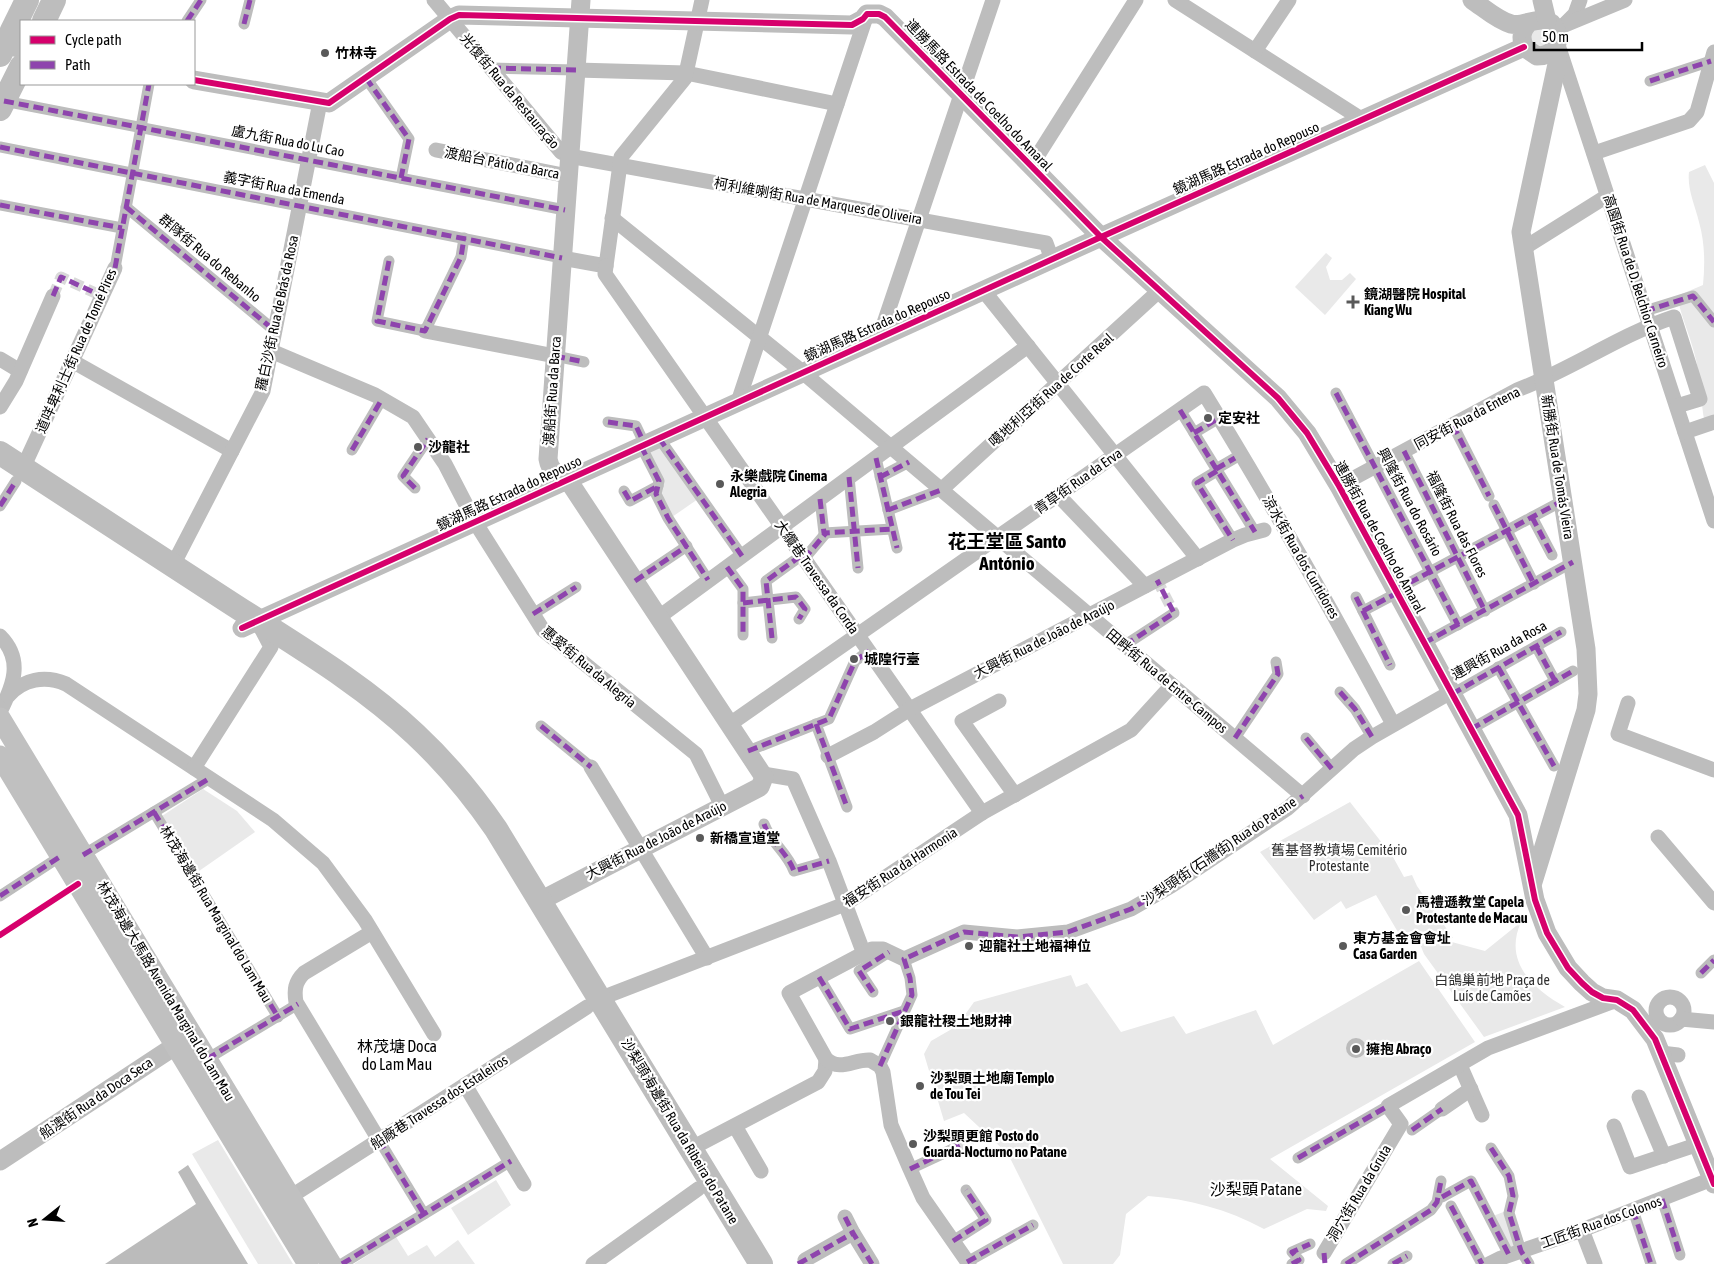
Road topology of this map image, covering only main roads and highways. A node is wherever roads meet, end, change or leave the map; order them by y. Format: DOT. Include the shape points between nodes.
graph roads {
  1 [pos="27,0"];
  2 [pos="54,0"];
  3 [pos="44,20"];
  4 [pos="7,47"];
  5 [pos="20,69"];
  6 [pos="2,105"];
  7 [pos="0,453"];
  8 [pos="13,474"];
  9 [pos="250,625"];
  10 [pos="0,718"];
  11 [pos="0,756"];
  12 [pos="533,904"];
  13 [pos="113,924"];
  14 [pos="593,1003"];
  15 [pos="184,1040"];
  16 [pos="327,1263"];
  17 [pos="743,1264"];
  18 [pos="761,1264"];
  1 -- 4 [label="main road"];
  2 -- 3 [label="main road"];
  5 -- 6 [label="main road"];
  7 -- 8 [label="main road"];
  8 -- 9 [label="main road"];
  8 -- 9 [label="main road" via="173,565"];
  9 -- 12 [label="main road" via="271,647 364,711 404,743 461,805"];
  9 -- 12 [label="main road" via="378,702 414,733 474,797"];
  10 -- 13 [label="main road, 林茂海邊大馬路 Avenida Marginal do Lam Mau" via="83,855"];
  11 -- 13 [label="main road, 林茂海邊大馬路 Avenida Marginal do Lam Mau" via="61,856"];
  12 -- 14 [label="main road"];
  13 -- 15 [label="main road, 林茂海邊大馬路 Avenida Marginal do Lam Mau"];
  14 -- 17 [label="main road, 沙梨頭海邊街 Rua da Ribeira do Patane"];
  14 -- 18 [label="main road, 沙梨頭海邊街 Rua da Ribeira do Patane" via="690,1149"];
  15 -- 16 [label="main road, 林茂海邊大馬路 Avenida Marginal do Lam Mau"];
  15 -- 16 [label="main road, 林茂海邊大馬路 Avenida Marginal do Lam Mau" via="207,1060"];
}
